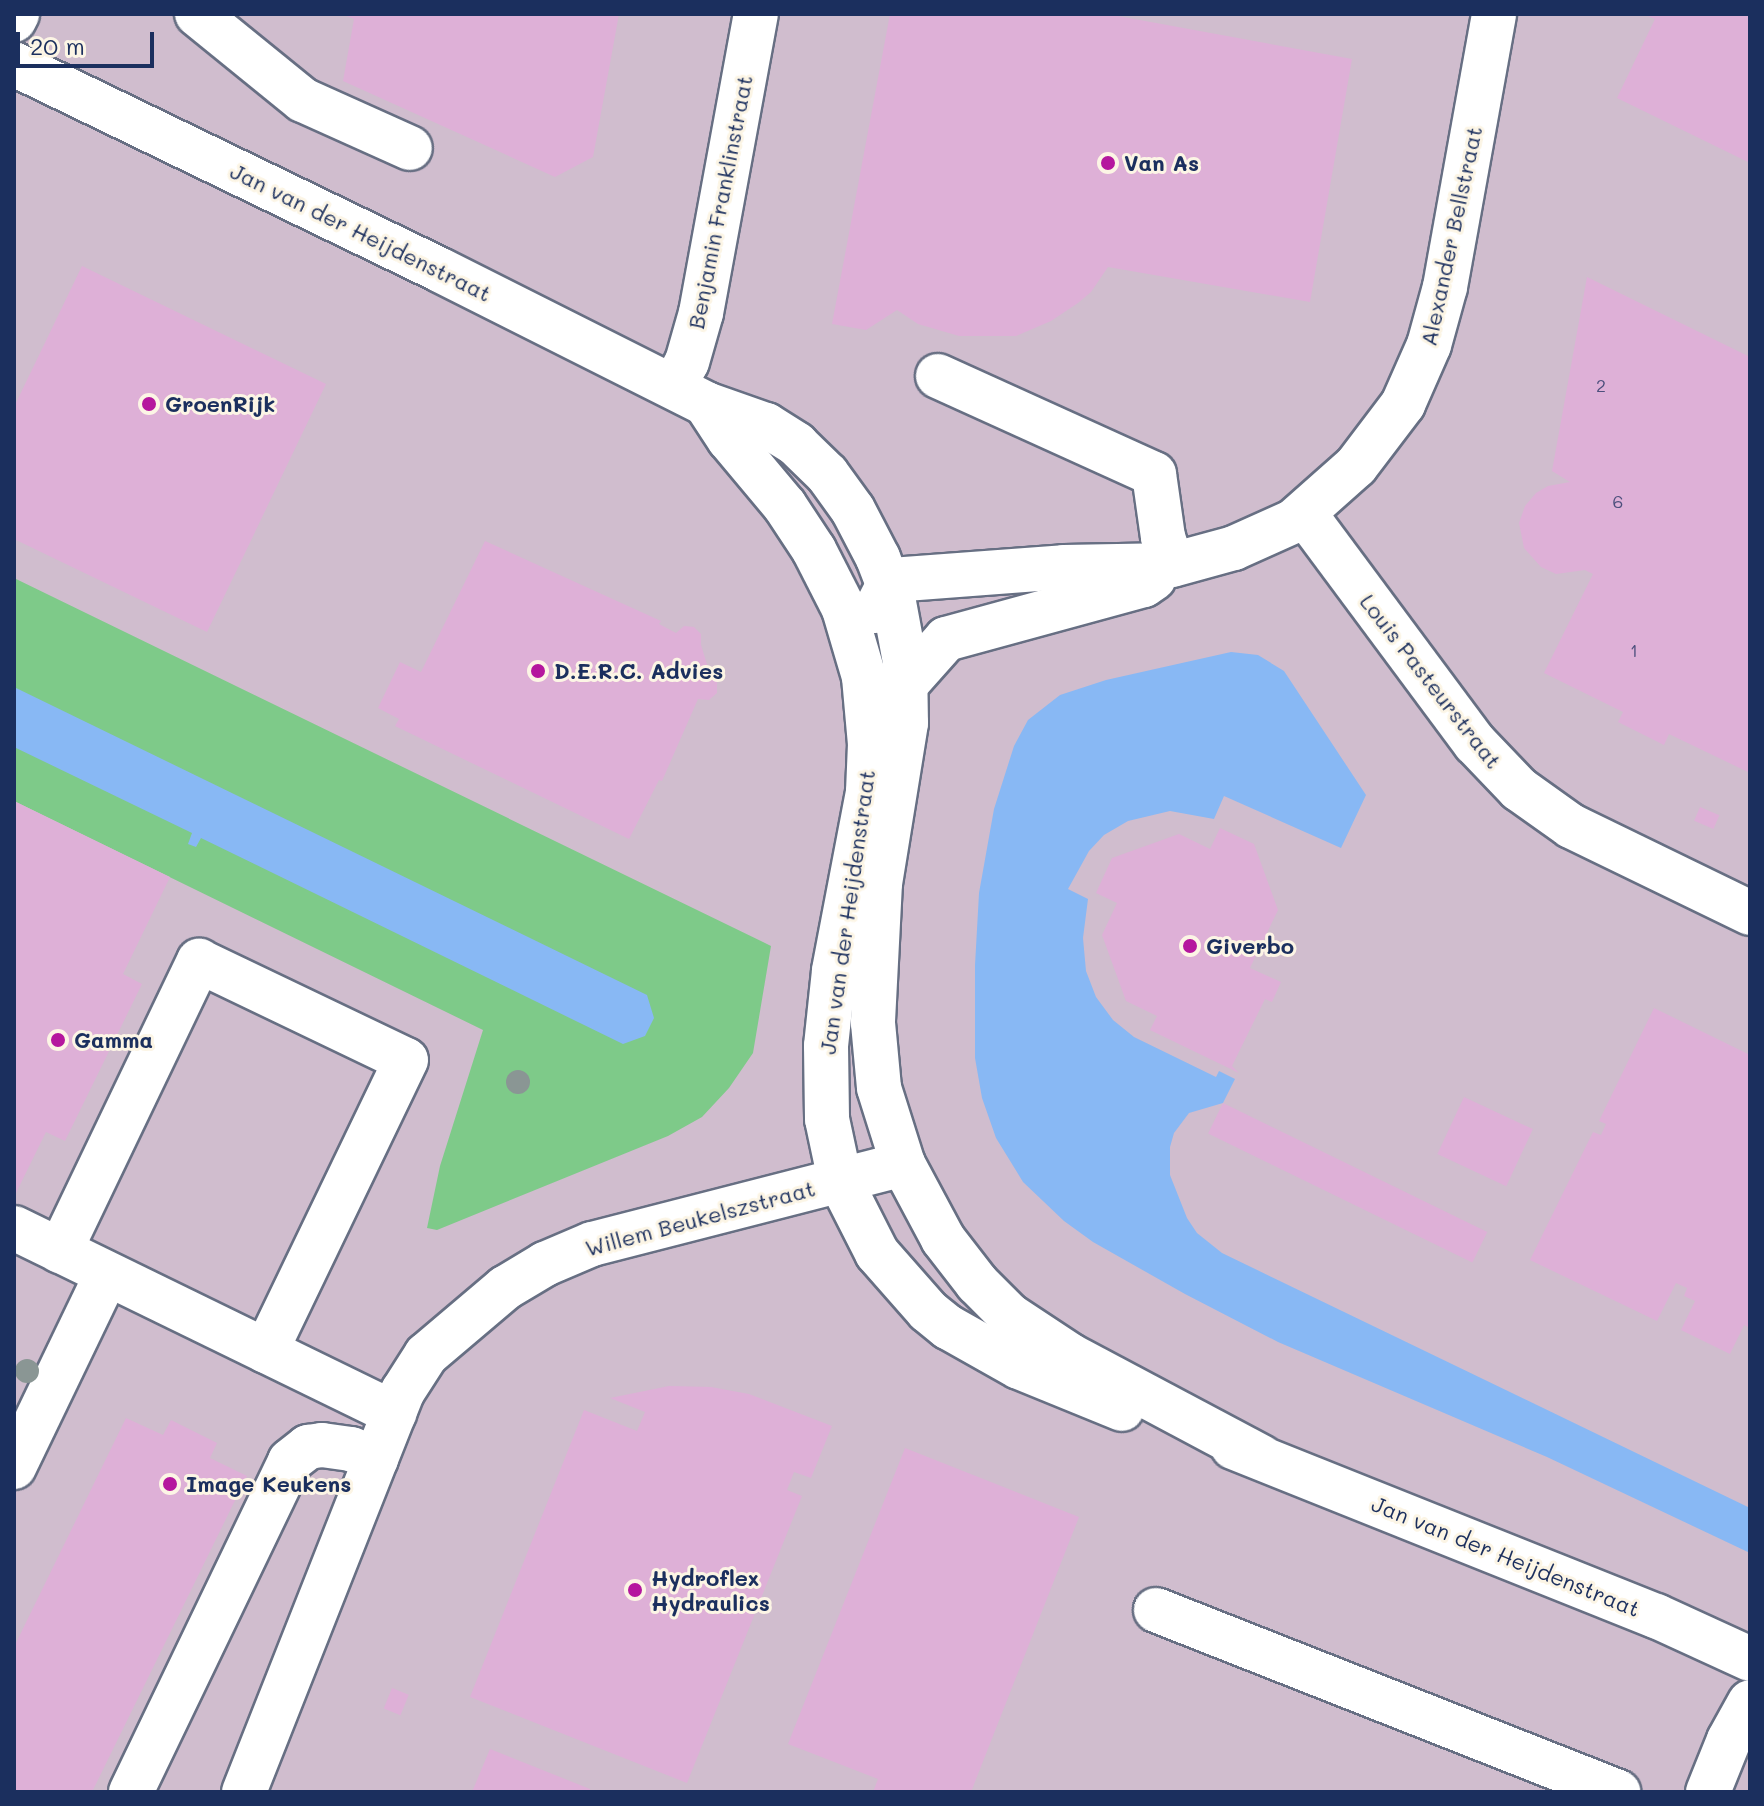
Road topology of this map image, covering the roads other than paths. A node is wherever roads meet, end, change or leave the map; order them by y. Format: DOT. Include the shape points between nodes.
graph roads {
  1 [pos="17,14"];
  2 [pos="197,14"];
  3 [pos="756,14"];
  4 [pos="1494,14"];
  5 [pos="14,20"];
  6 [pos="14,64"];
  7 [pos="410,148"];
  8 [pos="938,376"];
  9 [pos="690,395"];
  10 [pos="1304,513"];
  11 [pos="1172,565"];
  12 [pos="888,585"];
  13 [pos="857,649"];
  14 [pos="907,683"];
  15 [pos="1750,913"];
  16 [pos="903,1164"];
  17 [pos="840,1180"];
  18 [pos="14,1228"];
  19 [pos="60,1251"];
  20 [pos="107,1274"];
  21 [pos="266,1351"];
  22 [pos="394,1413"];
  23 [pos="1261,1457"];
  24 [pos="376,1459"];
  25 [pos="14,1467"];
  26 [pos="1156,1610"];
  27 [pos="1750,1659"];
  28 [pos="1750,1702"];
  29 [pos="131,1792"];
  30 [pos="244,1792"];
  31 [pos="1618,1792"];
  32 [pos="1708,1792"];
  1 -- 5 [label="street"];
  2 -- 7 [label="street" via="303,100"];
  3 -- 9 [label="street, Benjamin Franklinstraat" via="701,313 687,362"];
  4 -- 10 [label="street, Alexander Bellstraat" via="1445,287 1422,365 1377,442"];
  6 -- 9 [label="street, Jan van der Heijdenstraat"];
  8 -- 11 [label="street" via="1154,474"];
  9 -- 12 [label="street, Jan van der Heijdenstraat" via="766,425 811,456 853,510"];
  9 -- 13 [label="street, Jan van der Heijdenstraat" via="785,506 814,550 844,609"];
  10 -- 11 [label="street, Alexander Bellstraat" via="1253,542"];
  10 -- 15 [label="street, Louis Pasteurstraat" via="1475,743 1519,789 1571,826"];
  11 -- 12 [label="street, Alexander Bellstraat" via="976,572"];
  11 -- 14 [label="street, Alexander Bellstraat" via="1144,585 946,639"];
  12 -- 13 [label="street"];
  12 -- 14 [label="street, Jan van der Heijdenstraat" via="901,629"];
  13 -- 17 [label="street, Jan van der Heijdenstraat" via="869,721 868,792 834,971 825,1058 827,1119"];
  14 -- 16 [label="street, Jan van der Heijdenstraat" via="904,742 880,883 873,1023 881,1097"];
  16 -- 17 [label="street, Willem Beukelszstraat"];
  16 -- 23 [label="street, Jan van der Heijdenstraat" via="943,1239 1009,1315 1071,1356"];
  17 -- 22 [label="street, Willem Beukelszstraat" via="623,1235 545,1264 487,1301 426,1355"];
  17 -- 23 [label="street, Jan van der Heijdenstraat" via="877,1253 909,1293 948,1327 1073,1392"];
  18 -- 19 [label="street"];
  19 -- 20 [label="street"];
  19 -- 21 [label="street" via="199,961 406,1060"];
  20 -- 21 [label="street"];
  20 -- 25 [label="street"];
  21 -- 22 [label="street"];
  22 -- 24 [label="street, Willem Beukelszstraat"];
  23 -- 27 [label="street, Jan van der Heijdenstraat" via="1669,1621"];
  24 -- 29 [label="street" via="322,1445 308,1447 290,1461"];
  24 -- 30 [label="street, Willem Beukelszstraat"];
  26 -- 31 [label="street"];
  28 -- 32 [label="street"];
}
